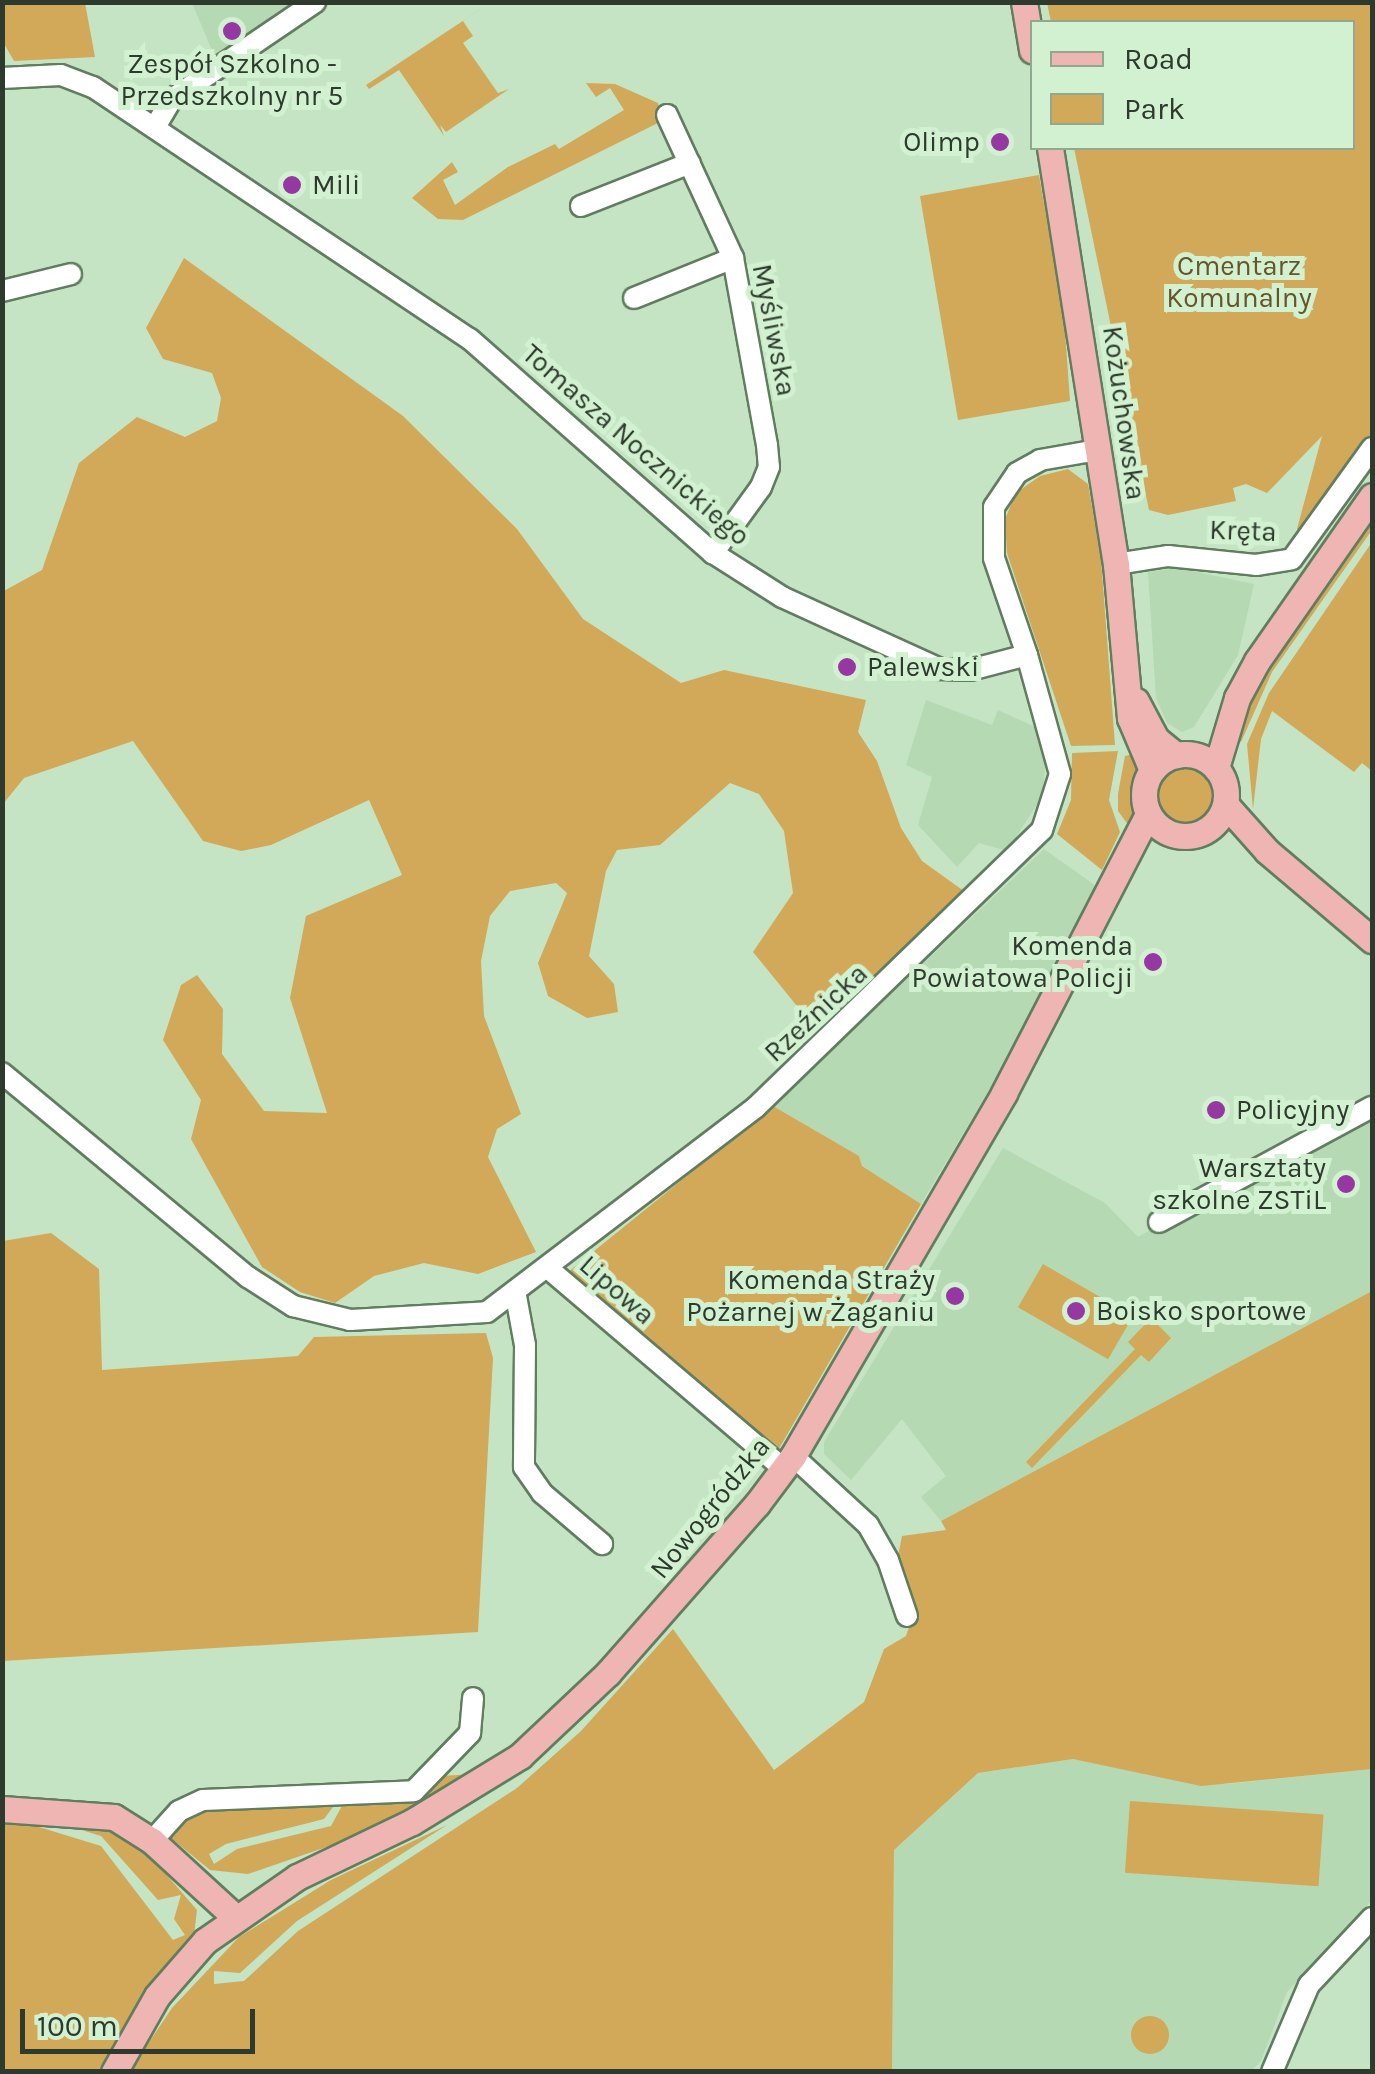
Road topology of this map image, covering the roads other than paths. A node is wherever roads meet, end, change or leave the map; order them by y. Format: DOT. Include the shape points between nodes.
graph roads {
  1 [pos="315,2"];
  2 [pos="1024,2"];
  3 [pos="1030,38"];
  4 [pos="2,78"];
  5 [pos="666,114"];
  6 [pos="154,127"];
  7 [pos="1050,150"];
  8 [pos="690,163"];
  9 [pos="581,206"];
  10 [pos="733,258"];
  11 [pos="71,274"];
  12 [pos="2,291"];
  13 [pos="634,298"];
  14 [pos="1372,448"];
  15 [pos="1098,450"];
  16 [pos="1372,496"];
  17 [pos="713,552"];
  18 [pos="1116,564"];
  19 [pos="1028,656"];
  20 [pos="1130,688"];
  21 [pos="1196,759"];
  22 [pos="1152,770"];
  23 [pos="1226,804"];
  24 [pos="1148,814"];
  25 [pos="1205,832"];
  26 [pos="1177,836"];
  27 [pos="1267,851"];
  28 [pos="1119,882"];
  29 [pos="1372,940"];
  30 [pos="2,1073"];
  31 [pos="1372,1107"];
  32 [pos="1159,1222"];
  33 [pos="550,1270"];
  34 [pos="516,1296"];
  35 [pos="788,1463"];
  36 [pos="602,1544"];
  37 [pos="907,1616"];
  38 [pos="473,1698"];
  39 [pos="2,1808"];
  40 [pos="152,1841"];
  41 [pos="235,1917"];
  42 [pos="1372,1918"];
  43 [pos="114,2072"];
  44 [pos="1272,2072"];
  1 -- 6 [label="street" via="172,99"];
  2 -- 3 [label="main road"];
  4 -- 6 [label="street, Tomasza Nocznickiego" via="61,76 93,87"];
  5 -- 8 [label="street, Myśliwska"];
  6 -- 17 [label="street, Tomasza Nocznickiego" via="470,338"];
  7 -- 15 [label="main road, Kożuchowska"];
  8 -- 9 [label="street"];
  8 -- 10 [label="street, Myśliwska"];
  10 -- 13 [label="street"];
  10 -- 17 [label="street, Myśliwska" via="769,467"];
  11 -- 12 [label="street"];
  14 -- 18 [label="street, Kręta" via="1292,559 1256,565 1168,556"];
  15 -- 18 [label="main road, Kożuchowska"];
  15 -- 19 [label="street" via="1029,466 1001,490 994,507 994,558"];
  16 -- 21 [label="main road" via="1270,639"];
  17 -- 19 [label="street, Tomasza Nocznickiego" via="782,597 940,669 970,670"];
  18 -- 20 [label="main road, Kożuchowska"];
  19 -- 33 [label="street, Rzeźnicka" via="1060,774 1042,830 756,1107"];
  20 -- 21 [label="main road, Kożuchowska" via="1156,738"];
  20 -- 22 [label="main road, Kożuchowska" via="1132,730"];
  21 -- 22 [label="main road"];
  21 -- 23 [label="main road"];
  22 -- 24 [label="main road" via="1144,792"];
  23 -- 25 [label="main road"];
  23 -- 27 [label="main road"];
  24 -- 26 [label="main road"];
  24 -- 28 [label="main road, Nowogródzka"];
  25 -- 26 [label="main road"];
  25 -- 27 [label="main road"];
  26 -- 28 [label="main road, Nowogródzka"];
  27 -- 29 [label="main road"];
  28 -- 35 [label="main road, Nowogródzka"];
  30 -- 34 [label="street, Rzeźnicka" via="248,1278 292,1306 350,1320 442,1318 487,1312"];
  31 -- 32 [label="street"];
  33 -- 34 [label="street, Rzeźnicka"];
  33 -- 35 [label="street, Lipowa"];
  34 -- 36 [label="street" via="524,1345 524,1466 542,1493"];
  35 -- 37 [label="street, Lipowa" via="868,1525"];
  35 -- 41 [label="main road, Nowogródzka" via="642,1636 544,1737 438,1808 297,1877"];
  38 -- 40 [label="street" via="470,1733 414,1790 203,1800 179,1810"];
  39 -- 40 [label="main road" via="101,1813"];
  40 -- 41 [label="main road"];
  41 -- 43 [label="main road, Nowogródzka" via="157,1996"];
  42 -- 44 [label="street" via="1310,1984"];
}
